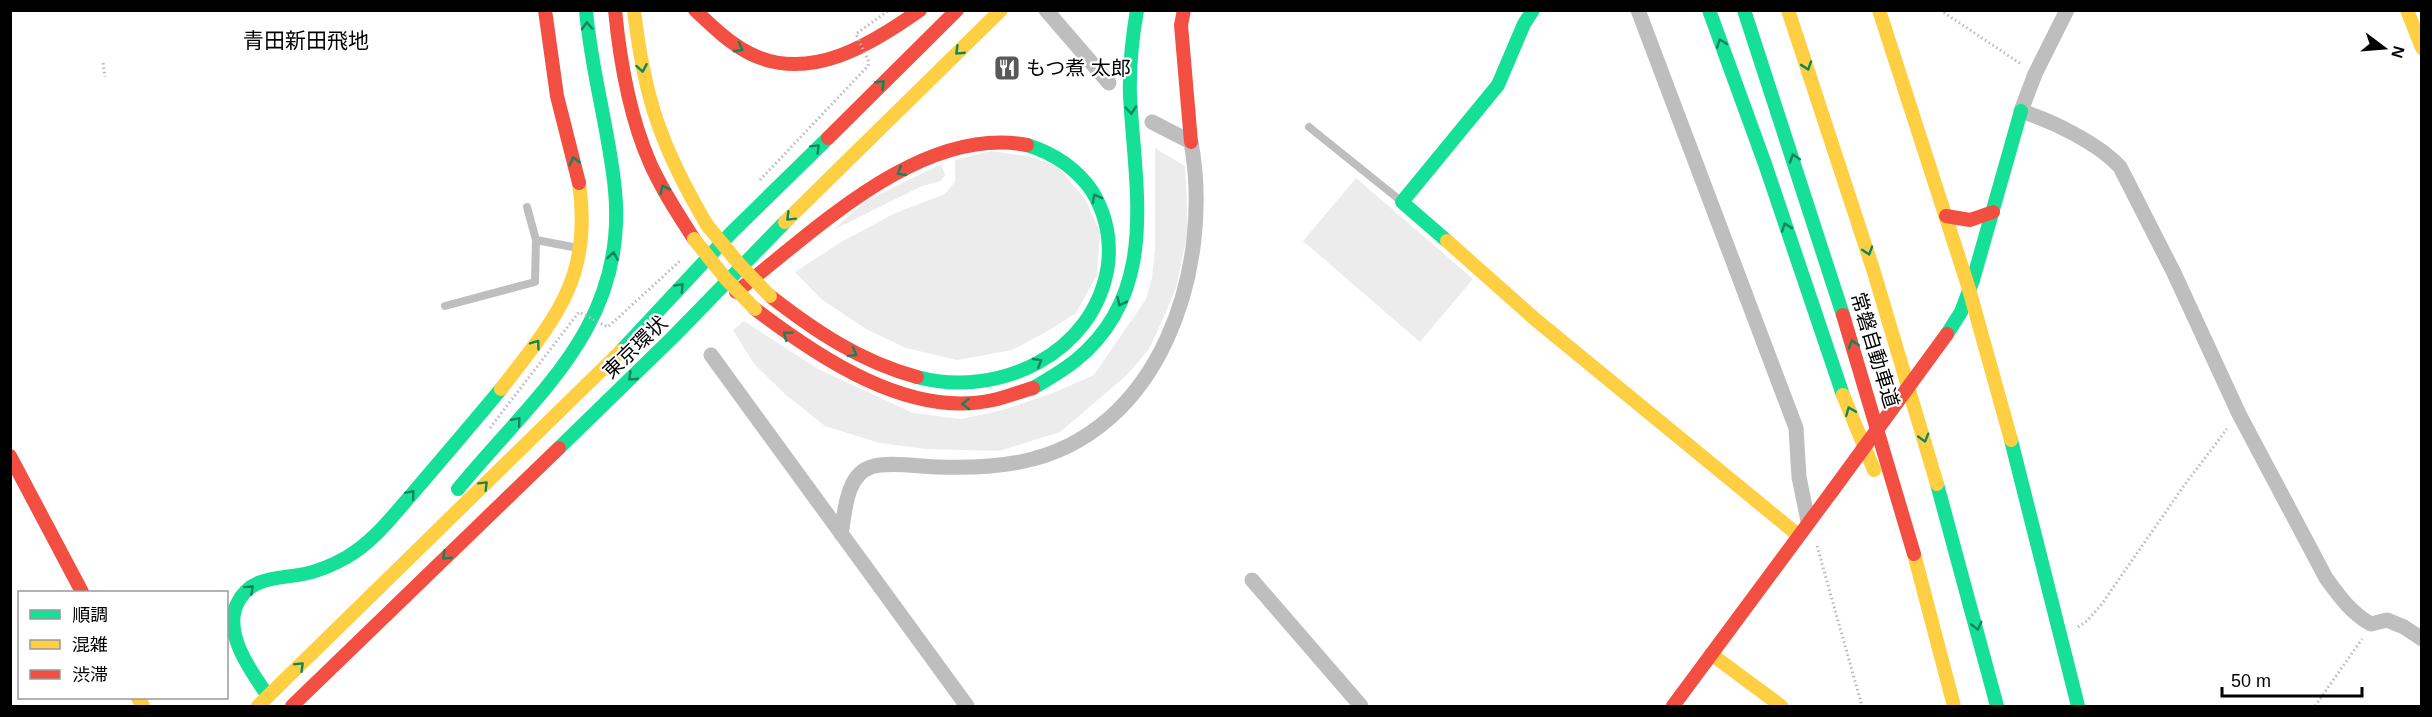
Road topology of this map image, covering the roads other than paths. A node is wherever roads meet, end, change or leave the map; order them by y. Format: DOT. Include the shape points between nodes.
graph roads {
  1 [pos="545,10"];
  2 [pos="586,10"];
  3 [pos="615,10"];
  4 [pos="634,10"];
  5 [pos="695,10"];
  6 [pos="920,10"];
  7 [pos="957,10"];
  8 [pos="1001,10"];
  9 [pos="1046,10"];
  10 [pos="1137,10"];
  11 [pos="1185,10"];
  12 [pos="1533,10"];
  13 [pos="1638,10"];
  14 [pos="1709,10"];
  15 [pos="1744,10"];
  16 [pos="1788,10"];
  17 [pos="1879,10"];
  18 [pos="2067,10"];
  19 [pos="2407,10"];
  20 [pos="2421,48"];
  21 [pos="1109,83"];
  22 [pos="2021,111"];
  23 [pos="1152,122"];
  24 [pos="1309,127"];
  25 [pos="1191,142"];
  26 [pos="1402,202"];
  27 [pos="527,207"];
  28 [pos="1994,212"];
  29 [pos="1946,216"];
  30 [pos="536,240"];
  31 [pos="579,248"];
  32 [pos="1969,290"];
  33 [pos="445,306"];
  34 [pos="674,336"];
  35 [pos="711,355"];
  36 [pos="10,456"];
  37 [pos="1808,521"];
  38 [pos="841,534"];
  39 [pos="1798,535"];
  40 [pos="388,580"];
  41 [pos="1252,580"];
  42 [pos="81,591"];
  43 [pos="1928,602"];
  44 [pos="2421,639"];
  45 [pos="1711,654"];
  46 [pos="268,696"];
  47 [pos="258,706"];
  48 [pos="292,706"];
  49 [pos="968,706"];
  50 [pos="1361,706"];
  51 [pos="1673,706"];
  52 [pos="1781,706"];
  53 [pos="1954,706"];
  54 [pos="1997,706"];
  55 [pos="2078,706"];
  31 -- 1 [label="main road, one-way" via="577,168 558,96"];
  40 -- 2 [label="main road, one-way" via="464,482 561,371 588,332 601,302 611,272 617,214"];
  10 -- 3 [label="main road, one-way, bridge" via="1129,87 1138,217 1130,282 1120,306 1090,349 1030,390 981,403 935,402 889,391 843,371 812,353 755,309 726,279 694,239 655,172 637,128 618,48"];
  4 -- 34 [label="main road, one-way, bridge" via="642,74 651,108 675,167 707,225 740,265 770,296 863,358 892,371 949,383 998,380 1021,372 1064,346 1094,308 1105,282 1110,236 1104,213 1090,187 1056,156 1011,142 954,149 905,170 822,225 766,270"];
  5 -- 6 [label="main road, one-way" via="731,44 754,56 806,65 856,52"];
  40 -- 7 [label="main road, 東京環状, one-way" via="617,355 731,233"];
  8 -- 34 [label="main road, 東京環状, one-way"];
  9 -- 21 [label="street"];
  11 -- 25 [label="main road" via="1181,25"];
  12 -- 26 [label="main road" via="1498,85"];
  13 -- 37 [label="street" via="1796,428 1799,477"];
  43 -- 14 [label="main road, one-way" via="1844,397"];
  43 -- 15 [label="main road, 常磐自動車道, one-way" via="1868,391"];
  16 -- 54 [label="main road, 常磐自動車道, one-way" via="1902,362"];
  17 -- 29 [label="main road"];
  18 -- 22 [label="street" via="2034,74"];
  19 -- 20 [label="main road"];
  22 -- 28 [label="main road"];
  22 -- 44 [label="street" via="2080,138 2112,157 2120,167 2239,414 2326,578 2357,616 2371,624 2386,620"];
  23 -- 25 [label="street"];
  24 -- 26 [label="lane"];
  25 -- 38 [label="street" via="1197,174 1197,211 1185,293 1173,329 1134,392 1088,435 1024,461 988,468 870,467 852,482"];
  26 -- 39 [label="main road" via="1527,312"];
  27 -- 30 [label="lane"];
  28 -- 29 [label="main road" via="1975,220"];
  28 -- 32 [label="main road"];
  29 -- 32 [label="main road"];
  30 -- 31 [label="lane"];
  30 -- 33 [label="lane" via="535,282"];
  46 -- 31 [label="main road, one-way" via="243,656 233,626 236,607 245,592 261,580 334,564 371,540 488,406 551,323 570,290"];
  32 -- 37 [label="main road, bridge" via="1947,334"];
  32 -- 55 [label="main road"];
  34 -- 48 [label="main road, 東京環状, one-way"];
  35 -- 38 [label="street"];
  36 -- 42 [label="main road"];
  37 -- 39 [label="main road"];
  38 -- 49 [label="street"];
  39 -- 45 [label="main road"];
  46 -- 40 [label="main road, 東京環状, one-way"];
  41 -- 50 [label="street"];
  43 -- 53 [label="main road, 常磐自動車道"];
  45 -- 51 [label="main road"];
  45 -- 52 [label="main road"];
  46 -- 47 [label="main road, 東京環状"];
}
